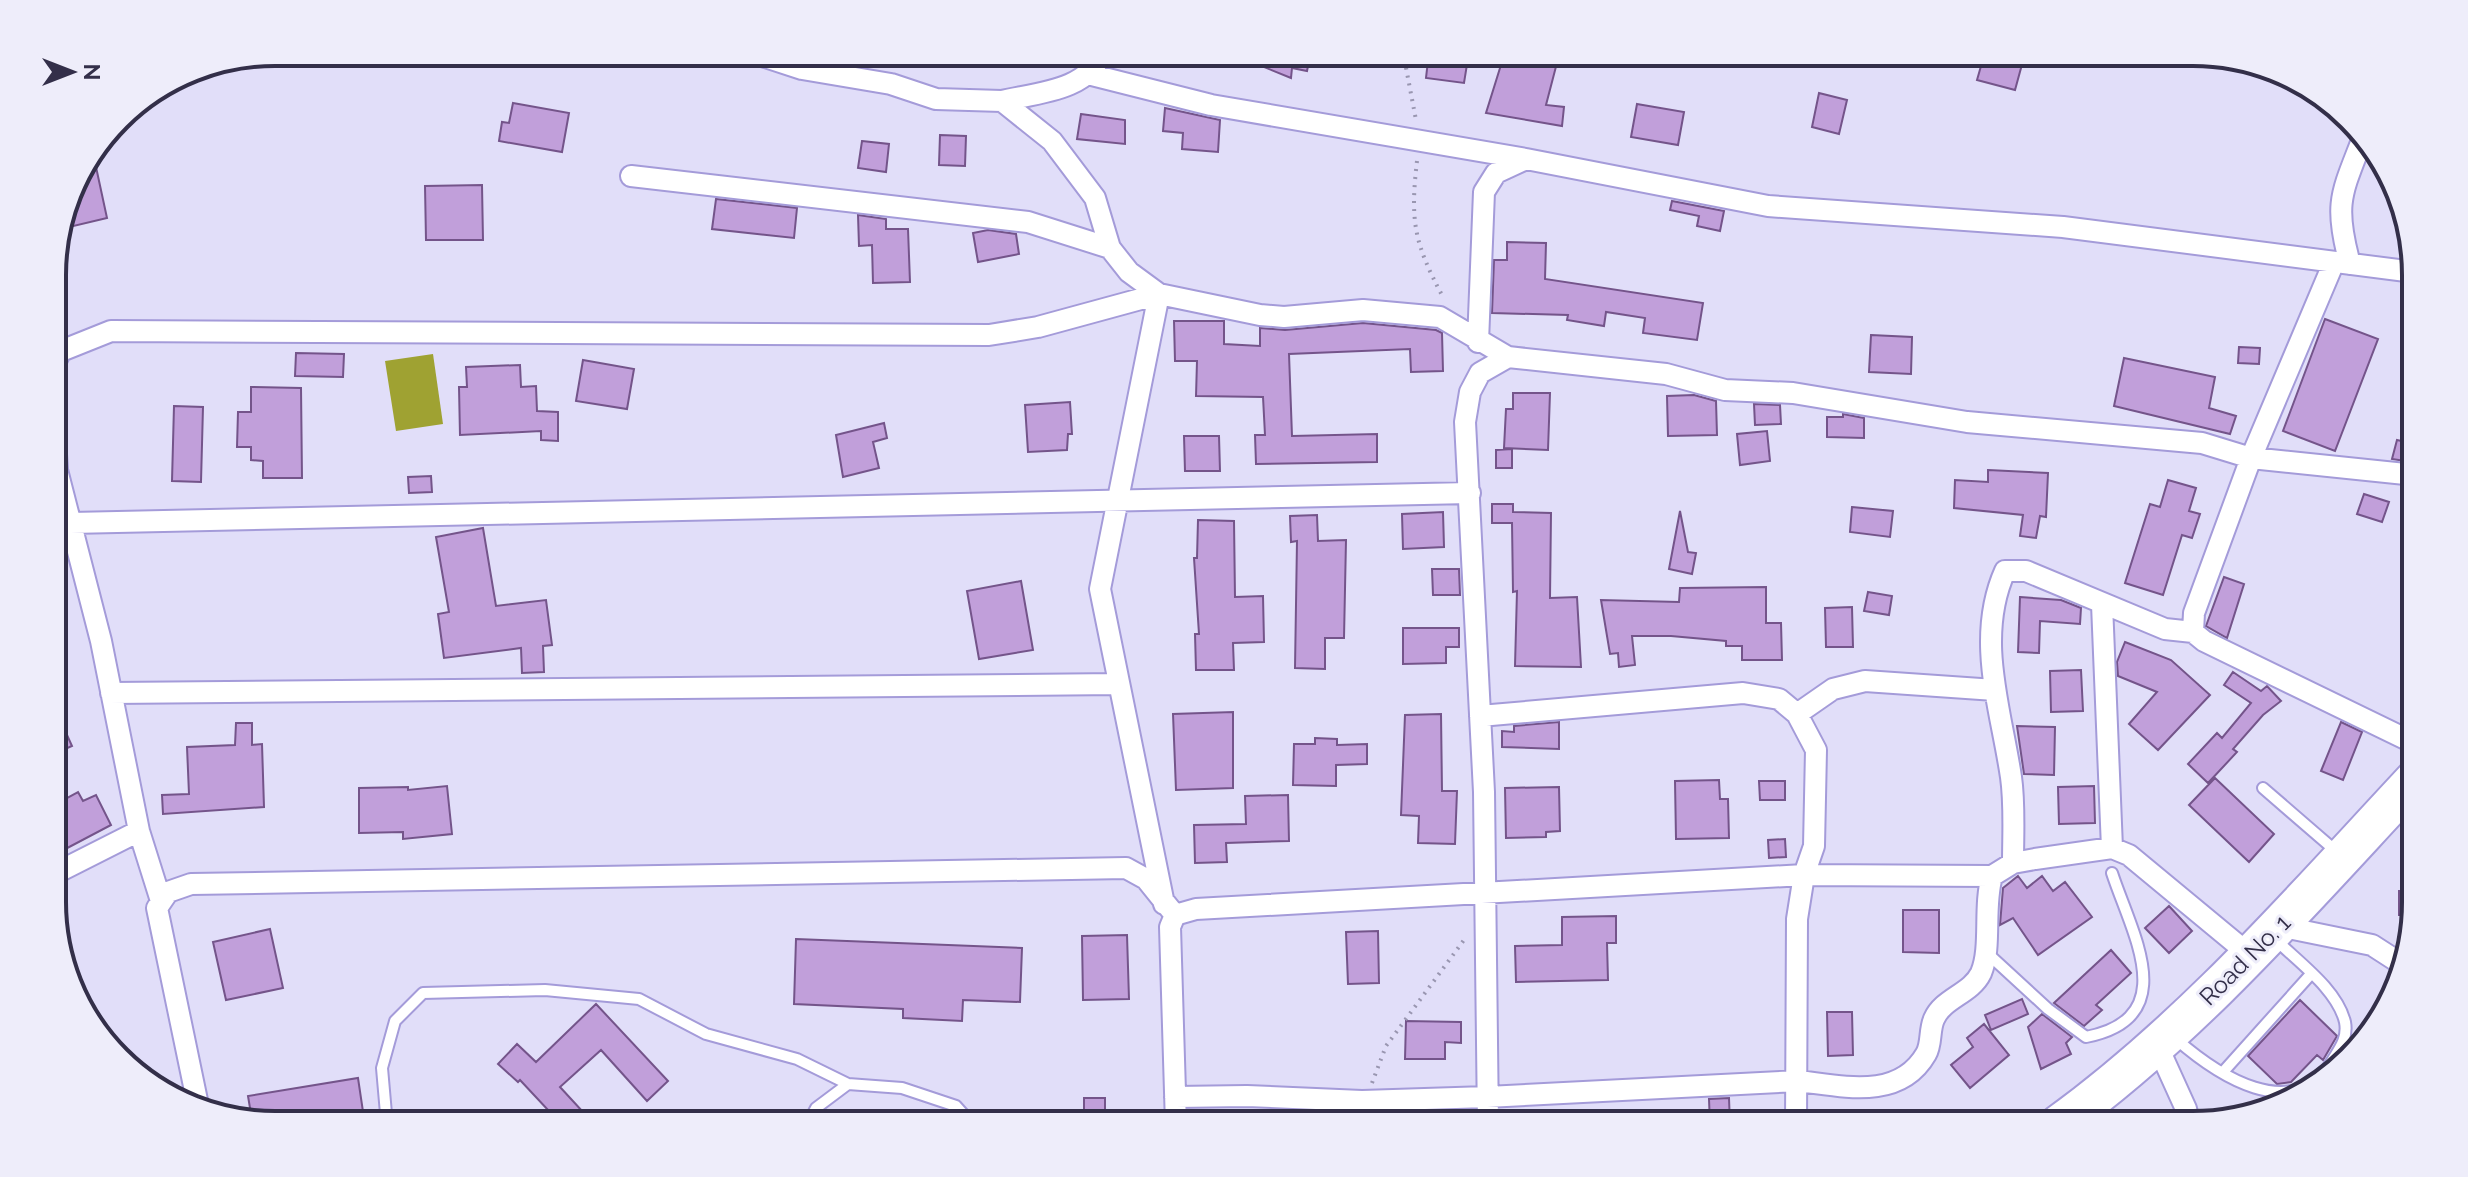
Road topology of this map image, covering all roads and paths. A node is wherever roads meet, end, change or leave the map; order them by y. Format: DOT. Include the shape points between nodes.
graph roads {
  1 [pos="824,66"];
  2 [pos="1093,66"];
  3 [pos="1406,66"];
  4 [pos="1088,74"];
  5 [pos="1002,101"];
  6 [pos="1419,140"];
  7 [pos="2359,148"];
  8 [pos="1526,159"];
  9 [pos="631,176"];
  10 [pos="1110,248"];
  11 [pos="2342,263"];
  12 [pos="2402,270"];
  13 [pos="1159,294"];
  14 [pos="1447,303"];
  15 [pos="1478,342"];
  16 [pos="66,349"];
  17 [pos="1508,357"];
  18 [pos="2251,458"];
  19 [pos="2402,474"];
  20 [pos="1470,493"];
  21 [pos="1118,498"];
  22 [pos="66,504"];
  23 [pos="71,523"];
  24 [pos="2102,604"];
  25 [pos="2193,632"];
  26 [pos="1119,684"];
  27 [pos="1995,690"];
  28 [pos="111,693"];
  29 [pos="1797,714"];
  30 [pos="1480,716"];
  31 [pos="2402,737"];
  32 [pos="2263,788"];
  33 [pos="2402,793"];
  34 [pos="139,831"];
  35 [pos="2112,848"];
  36 [pos="2342,857"];
  37 [pos="2013,863"];
  38 [pos="66,868"];
  39 [pos="2112,873"];
  40 [pos="1804,875"];
  41 [pos="1992,876"];
  42 [pos="1487,895"];
  43 [pos="161,901"];
  44 [pos="1169,909"];
  45 [pos="2267,939"];
  46 [pos="1985,950"];
  47 [pos="2394,959"];
  48 [pos="2311,974"];
  49 [pos="2163,1040"];
  50 [pos="2338,1052"];
  51 [pos="2223,1072"];
  52 [pos="1798,1081"];
  53 [pos="848,1084"];
  54 [pos="2275,1094"];
  55 [pos="196,1095"];
  56 [pos="1175,1097"];
  57 [pos="1487,1097"];
  58 [pos="1362,1101"];
  59 [pos="386,1111"];
  60 [pos="814,1111"];
  61 [pos="960,1111"];
  62 [pos="1176,1111"];
  63 [pos="1488,1111"];
  64 [pos="1797,1111"];
  65 [pos="2075,1111"];
  66 [pos="2186,1111"];
  1 -- 5 [label="street" via="936,99"];
  2 -- 4 [label="street"];
  3 -- 6 [label="path"];
  4 -- 5 [label="street" via="1074,83"];
  4 -- 6 [label="street" via="1211,105"];
  5 -- 10 [label="street" via="1052,141 1071,165 1095,198"];
  6 -- 8 [label="street"];
  6 -- 14 [label="path" via="1411,190 1420,254"];
  7 -- 11 [label="street" via="2339,207"];
  8 -- 11 [label="street" via="1768,206 2063,227"];
  8 -- 15 [label="street" via="1496,173 1484,192"];
  9 -- 10 [label="street" via="1028,222"];
  10 -- 13 [label="street" via="1129,272"];
  11 -- 12 [label="street"];
  11 -- 18 [label="street"];
  13 -- 15 [label="street" via="1284,317 1363,310 1440,317"];
  13 -- 16 [label="street" via="989,335 111,331"];
  13 -- 21 [label="street"];
  15 -- 17 [label="street"];
  17 -- 18 [label="street" via="1666,374 1725,390 1793,393 1967,422 2202,443"];
  17 -- 20 [label="street" via="1480,373 1470,392 1465,422"];
  18 -- 19 [label="street"];
  18 -- 25 [label="street" via="2194,613"];
  20 -- 21 [label="street"];
  20 -- 30 [label="street"];
  21 -- 23 [label="street"];
  21 -- 26 [label="street" via="1100,589"];
  22 -- 23 [label="street"];
  23 -- 28 [label="street"];
  24 -- 25 [label="street" via="2165,629"];
  24 -- 27 [label="street" via="2026,571 2005,571 1993,611 1990,659"];
  24 -- 35 [label="street"];
  25 -- 31 [label="street"];
  26 -- 28 [label="street"];
  26 -- 44 [label="street"];
  27 -- 29 [label="street" via="1865,681 1833,689"];
  27 -- 37 [label="street" via="2011,776"];
  28 -- 34 [label="street"];
  29 -- 30 [label="street" via="1779,699 1743,693"];
  29 -- 40 [label="street" via="1816,750 1814,846"];
  30 -- 42 [label="street"];
  32 -- 36 [label="lane"];
  33 -- 36 [label="highway, Road No. 1"];
  34 -- 38 [label="street"];
  34 -- 43 [label="street"];
  35 -- 37 [label="street"];
  35 -- 45 [label="street"];
  36 -- 45 [label="highway, Road No. 1"];
  37 -- 41 [label="street"];
  39 -- 46 [label="lane" via="2146,975 2145,993 2123,1023 2086,1037"];
  40 -- 41 [label="street"];
  40 -- 42 [label="street"];
  40 -- 52 [label="street" via="1795,973"];
  41 -- 46 [label="street" via="1985,898"];
  42 -- 44 [label="street"];
  42 -- 57 [label="street"];
  42 -- 58 [label="path" via="1446,969 1386,1046"];
  43 -- 44 [label="street" via="178,886 206,882 1126,868 1146,879"];
  43 -- 55 [label="street" via="157,908"];
  44 -- 56 [label="street"];
  45 -- 47 [label="street" via="2372,945"];
  45 -- 48 [label="lane"];
  45 -- 49 [label="highway, Road No. 1"];
  46 -- 52 [label="street" via="1975,984 1933,1020 1928,1051 1913,1073 1891,1085 1856,1088"];
  48 -- 50 [label="lane" via="2332,996 2345,1021 2346,1038"];
  48 -- 51 [label="lane"];
  49 -- 51 [label="lane"];
  49 -- 65 [label="highway, Road No. 1"];
  49 -- 66 [label="street"];
  51 -- 54 [label="lane"];
  52 -- 57 [label="street"];
  52 -- 64 [label="street"];
  53 -- 59 [label="lane" via="797,1059 706,1034 639,999 545,990 423,993 395,1021 382,1068"];
  53 -- 60 [label="lane"];
  53 -- 61 [label="lane" via="902,1088"];
  56 -- 58 [label="street"];
  56 -- 62 [label="street"];
  57 -- 58 [label="street"];
  57 -- 63 [label="street"];
}
